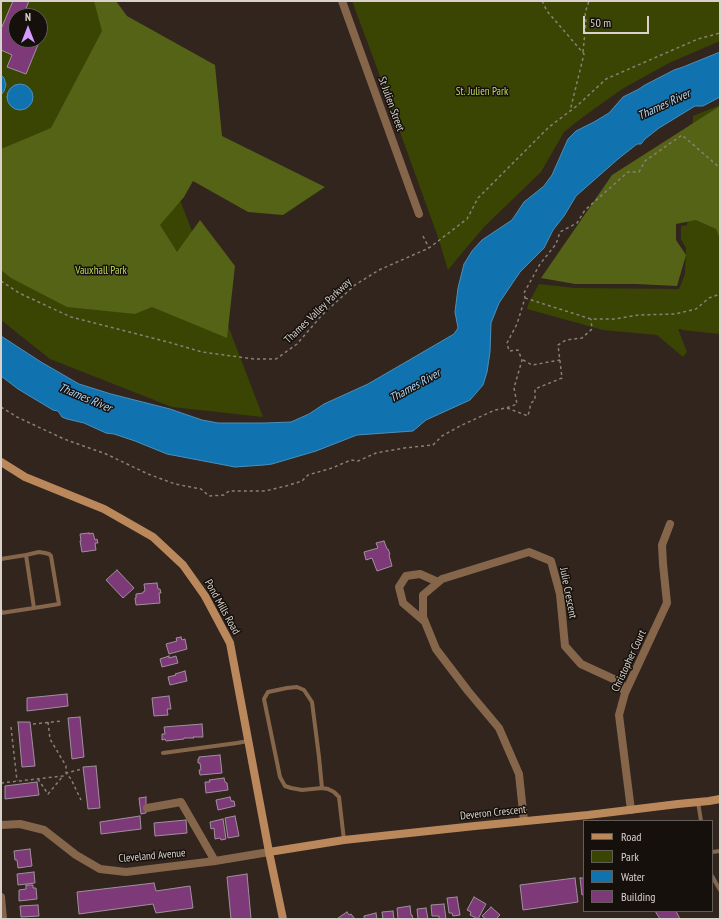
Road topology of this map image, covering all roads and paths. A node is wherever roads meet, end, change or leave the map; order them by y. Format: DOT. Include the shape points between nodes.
graph roads {
  1 [pos="342,1"];
  2 [pos="542,1"];
  3 [pos="589,1"];
  4 [pos="720,33"];
  5 [pos="583,53"];
  6 [pos="569,112"];
  7 [pos="720,168"];
  8 [pos="419,214"];
  9 [pos="423,236"];
  10 [pos="428,248"];
  11 [pos="1,281"];
  12 [pos="720,294"];
  13 [pos="525,298"];
  14 [pos="591,319"];
  15 [pos="522,360"];
  16 [pos="560,360"];
  17 [pos="1,406"];
  18 [pos="506,408"];
  19 [pos="1,462"];
  20 [pos="670,524"];
  21 [pos="26,555"];
  22 [pos="1,558"];
  23 [pos="438,582"];
  24 [pos="34,608"];
  25 [pos="1,611"];
  26 [pos="424,621"];
  27 [pos="625,693"];
  28 [pos="62,721"];
  29 [pos="48,722"];
  30 [pos="33,724"];
  31 [pos="11,727"];
  32 [pos="249,741"];
  33 [pos="163,752"];
  34 [pos="82,770"];
  35 [pos="66,773"];
  36 [pos="64,776"];
  37 [pos="38,779"];
  38 [pos="17,781"];
  39 [pos="1,783"];
  40 [pos="322,788"];
  41 [pos="720,799"];
  42 [pos="81,800"];
  43 [pos="698,802"];
  44 [pos="147,808"];
  45 [pos="631,810"];
  46 [pos="701,820"];
  47 [pos="524,821"];
  48 [pos="1,825"];
  49 [pos="344,840"];
  50 [pos="269,852"];
  51 [pos="215,861"];
  52 [pos="713,878"];
  53 [pos="720,890"];
  54 [pos="1,897"];
  55 [pos="3,919"];
  56 [pos="283,919"];
  1 -- 8 [label="street, St Julien Street"];
  2 -- 5 [label="path"];
  3 -- 5 [label="path" via="585,13"];
  4 -- 6 [label="path, Thames Valley Parkway" via="698,39 606,79"];
  5 -- 6 [label="path"];
  6 -- 10 [label="path, Thames Valley Parkway" via="549,127 478,198 467,219"];
  7 -- 13 [label="path" via="682,135 645,161 639,172 628,172 585,210 576,223 560,232 556,244 540,264 524,293"];
  9 -- 10 [label="path"];
  10 -- 11 [label="path, Thames Valley Parkway" via="379,270 355,285 322,315 297,344 276,359 254,359 202,352 71,318 19,293"];
  12 -- 14 [label="path" via="709,298 696,309 675,314"];
  13 -- 14 [label="path"];
  13 -- 15 [label="path" via="517,324 507,343 509,351 518,350"];
  14 -- 16 [label="path" via="592,329 582,338 566,340 558,345"];
  15 -- 16 [label="path" via="532,364"];
  15 -- 18 [label="path" via="514,388 517,404"];
  16 -- 18 [label="path" via="562,378 535,390 535,400 531,403 528,416"];
  17 -- 18 [label="path" via="17,417 64,439 175,484 201,489 209,496 224,495 229,491 265,491 302,481 308,475 351,460 358,461 376,453 433,445 442,436 460,426 494,410"];
  19 -- 32 [label="main road, Pond Mills Road" via="25,477 110,512 153,537 183,565 206,596 230,643"];
  20 -- 27 [label="street, Christopher Court" via="662,545 667,603"];
  21 -- 22 [label="lane"];
  21 -- 24 [label="lane"];
  21 -- 24 [label="lane" via="39,552 51,556 59,604"];
  23 -- 26 [label="street, Julie Crescent" via="423,595"];
  23 -- 26 [label="street, Julie Crescent" via="420,574 406,576 399,586 403,603"];
  23 -- 27 [label="street, Julie Crescent" via="529,552 551,561 560,594 566,646 581,664 620,682"];
  24 -- 25 [label="lane"];
  26 -- 47 [label="street, Julie Crescent" via="436,649 499,728 519,774"];
  27 -- 45 [label="street, Christopher Court" via="619,716"];
  28 -- 29 [label="path"];
  29 -- 30 [label="path"];
  29 -- 35 [label="path" via="50,739 66,766"];
  31 -- 38 [label="path"];
  32 -- 33 [label="lane"];
  32 -- 50 [label="main road, Pond Mills Road"];
  34 -- 35 [label="path"];
  35 -- 36 [label="path"];
  35 -- 42 [label="path"];
  36 -- 37 [label="path"];
  36 -- 37 [label="path" via="48,794"];
  37 -- 38 [label="path"];
  38 -- 39 [label="path"];
  40 -- 40 [label="lane" via="302,790 285,786 280,777 264,699 268,692 297,687 304,690 312,702"];
  40 -- 49 [label="lane" via="334,792 339,797"];
  41 -- 43 [label="main road, Deveron Crescent"];
  43 -- 45 [label="main road, Deveron Crescent"];
  43 -- 46 [label="lane"];
  44 -- 51 [label="street" via="181,802"];
  45 -- 47 [label="main road, Deveron Crescent"];
  47 -- 49 [label="main road, Deveron Crescent"];
  48 -- 51 [label="street, Cleveland Avenue" via="20,824 44,830 76,855 100,869 126,872"];
  49 -- 50 [label="main road, Deveron Crescent"];
  50 -- 51 [label="street, Cleveland Avenue"];
  50 -- 56 [label="main road, Pond Mills Road"];
  52 -- 53 [label="lane"];
  54 -- 55 [label="street"];
}
